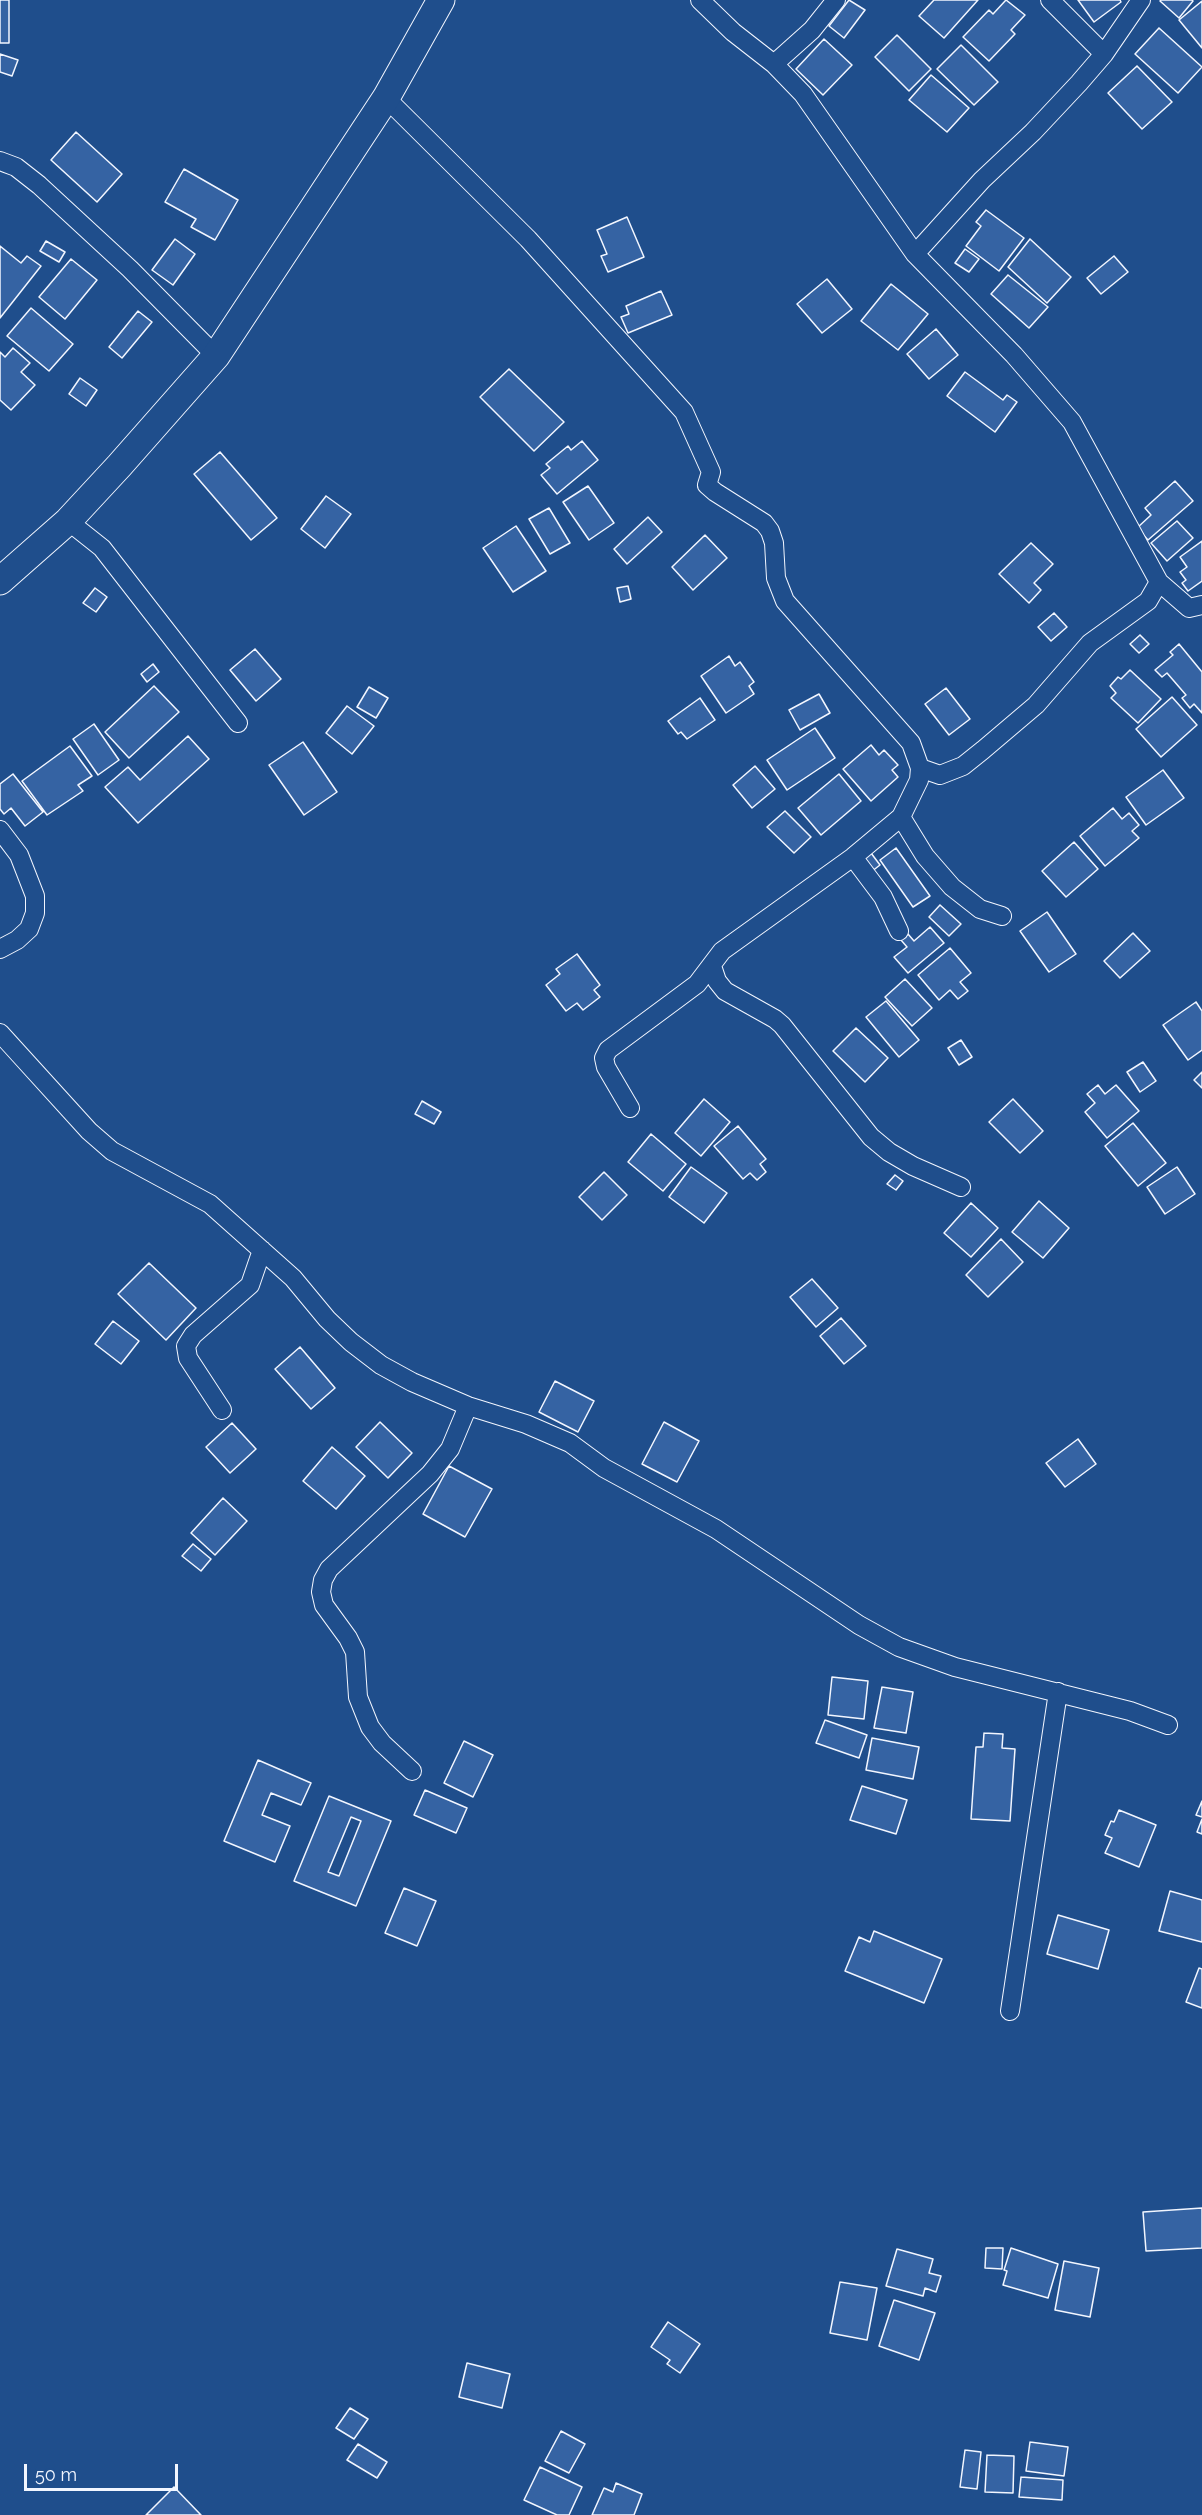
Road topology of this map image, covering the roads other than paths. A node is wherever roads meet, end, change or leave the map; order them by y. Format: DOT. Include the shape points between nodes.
graph roads {
  1 [pos="441,0"];
  2 [pos="700,0"];
  3 [pos="836,0"];
  4 [pos="1050,0"];
  5 [pos="1141,0"];
  6 [pos="1104,54"];
  7 [pos="774,64"];
  8 [pos="386,98"];
  9 [pos="0,161"];
  10 [pos="915,254"];
  11 [pos="216,356"];
  12 [pos="68,521"];
  13 [pos="0,581"];
  14 [pos="1159,582"];
  15 [pos="1202,605"];
  16 [pos="238,723"];
  17 [pos="920,768"];
  18 [pos="901,817"];
  19 [pos="0,830"];
  20 [pos="853,857"];
  21 [pos="1002,916"];
  22 [pos="899,931"];
  23 [pos="0,949"];
  24 [pos="712,966"];
  25 [pos="0,1034"];
  26 [pos="630,1108"];
  27 [pos="961,1187"];
  28 [pos="262,1250"];
  29 [pos="468,1406"];
  30 [pos="222,1410"];
  31 [pos="1058,1692"];
  32 [pos="1168,1725"];
  33 [pos="412,1771"];
  34 [pos="1010,2011"];
  1 -- 8 [label="main road"];
  2 -- 7 [label="street"];
  3 -- 7 [label="street" via="812,30"];
  4 -- 6 [label="street"];
  5 -- 6 [label="street"];
  6 -- 10 [label="street"];
  7 -- 10 [label="street" via="803,94"];
  8 -- 11 [label="main road"];
  8 -- 17 [label="street" via="528,238 680,407 711,472 707,485 764,523 774,543 776,578 785,601 911,743"];
  9 -- 11 [label="street" via="39,185"];
  10 -- 14 [label="street" via="1014,355 1072,422"];
  11 -- 12 [label="main road"];
  12 -- 13 [label="main road"];
  12 -- 16 [label="street" via="102,548"];
  14 -- 15 [label="street" via="1189,608"];
  14 -- 17 [label="street" via="1148,601 1090,643 1036,705 963,766 940,774"];
  17 -- 18 [label="street" via="919,780"];
  18 -- 20 [label="street"];
  18 -- 21 [label="street" via="952,887 980,909"];
  19 -- 23 [label="street" via="19,855 35,896 35,913 29,929"];
  20 -- 22 [label="street" via="883,897"];
  20 -- 24 [label="street" via="722,951"];
  24 -- 26 [label="street" via="697,984 608,1050 606,1066"];
  24 -- 27 [label="street" via="725,991 782,1025 871,1137 913,1166"];
  25 -- 28 [label="street" via="111,1151 210,1204"];
  28 -- 29 [label="street" via="366,1354 412,1382"];
  28 -- 30 [label="street" via="250,1285 186,1346 188,1358"];
  29 -- 31 [label="street" via="570,1443 604,1468 716,1529 859,1625 899,1647 955,1667"];
  29 -- 33 [label="street" via="460,1430 443,1458 329,1569 321,1592 324,1605 355,1652 358,1697 370,1727"];
  31 -- 32 [label="street"];
  31 -- 34 [label="street"];
}
